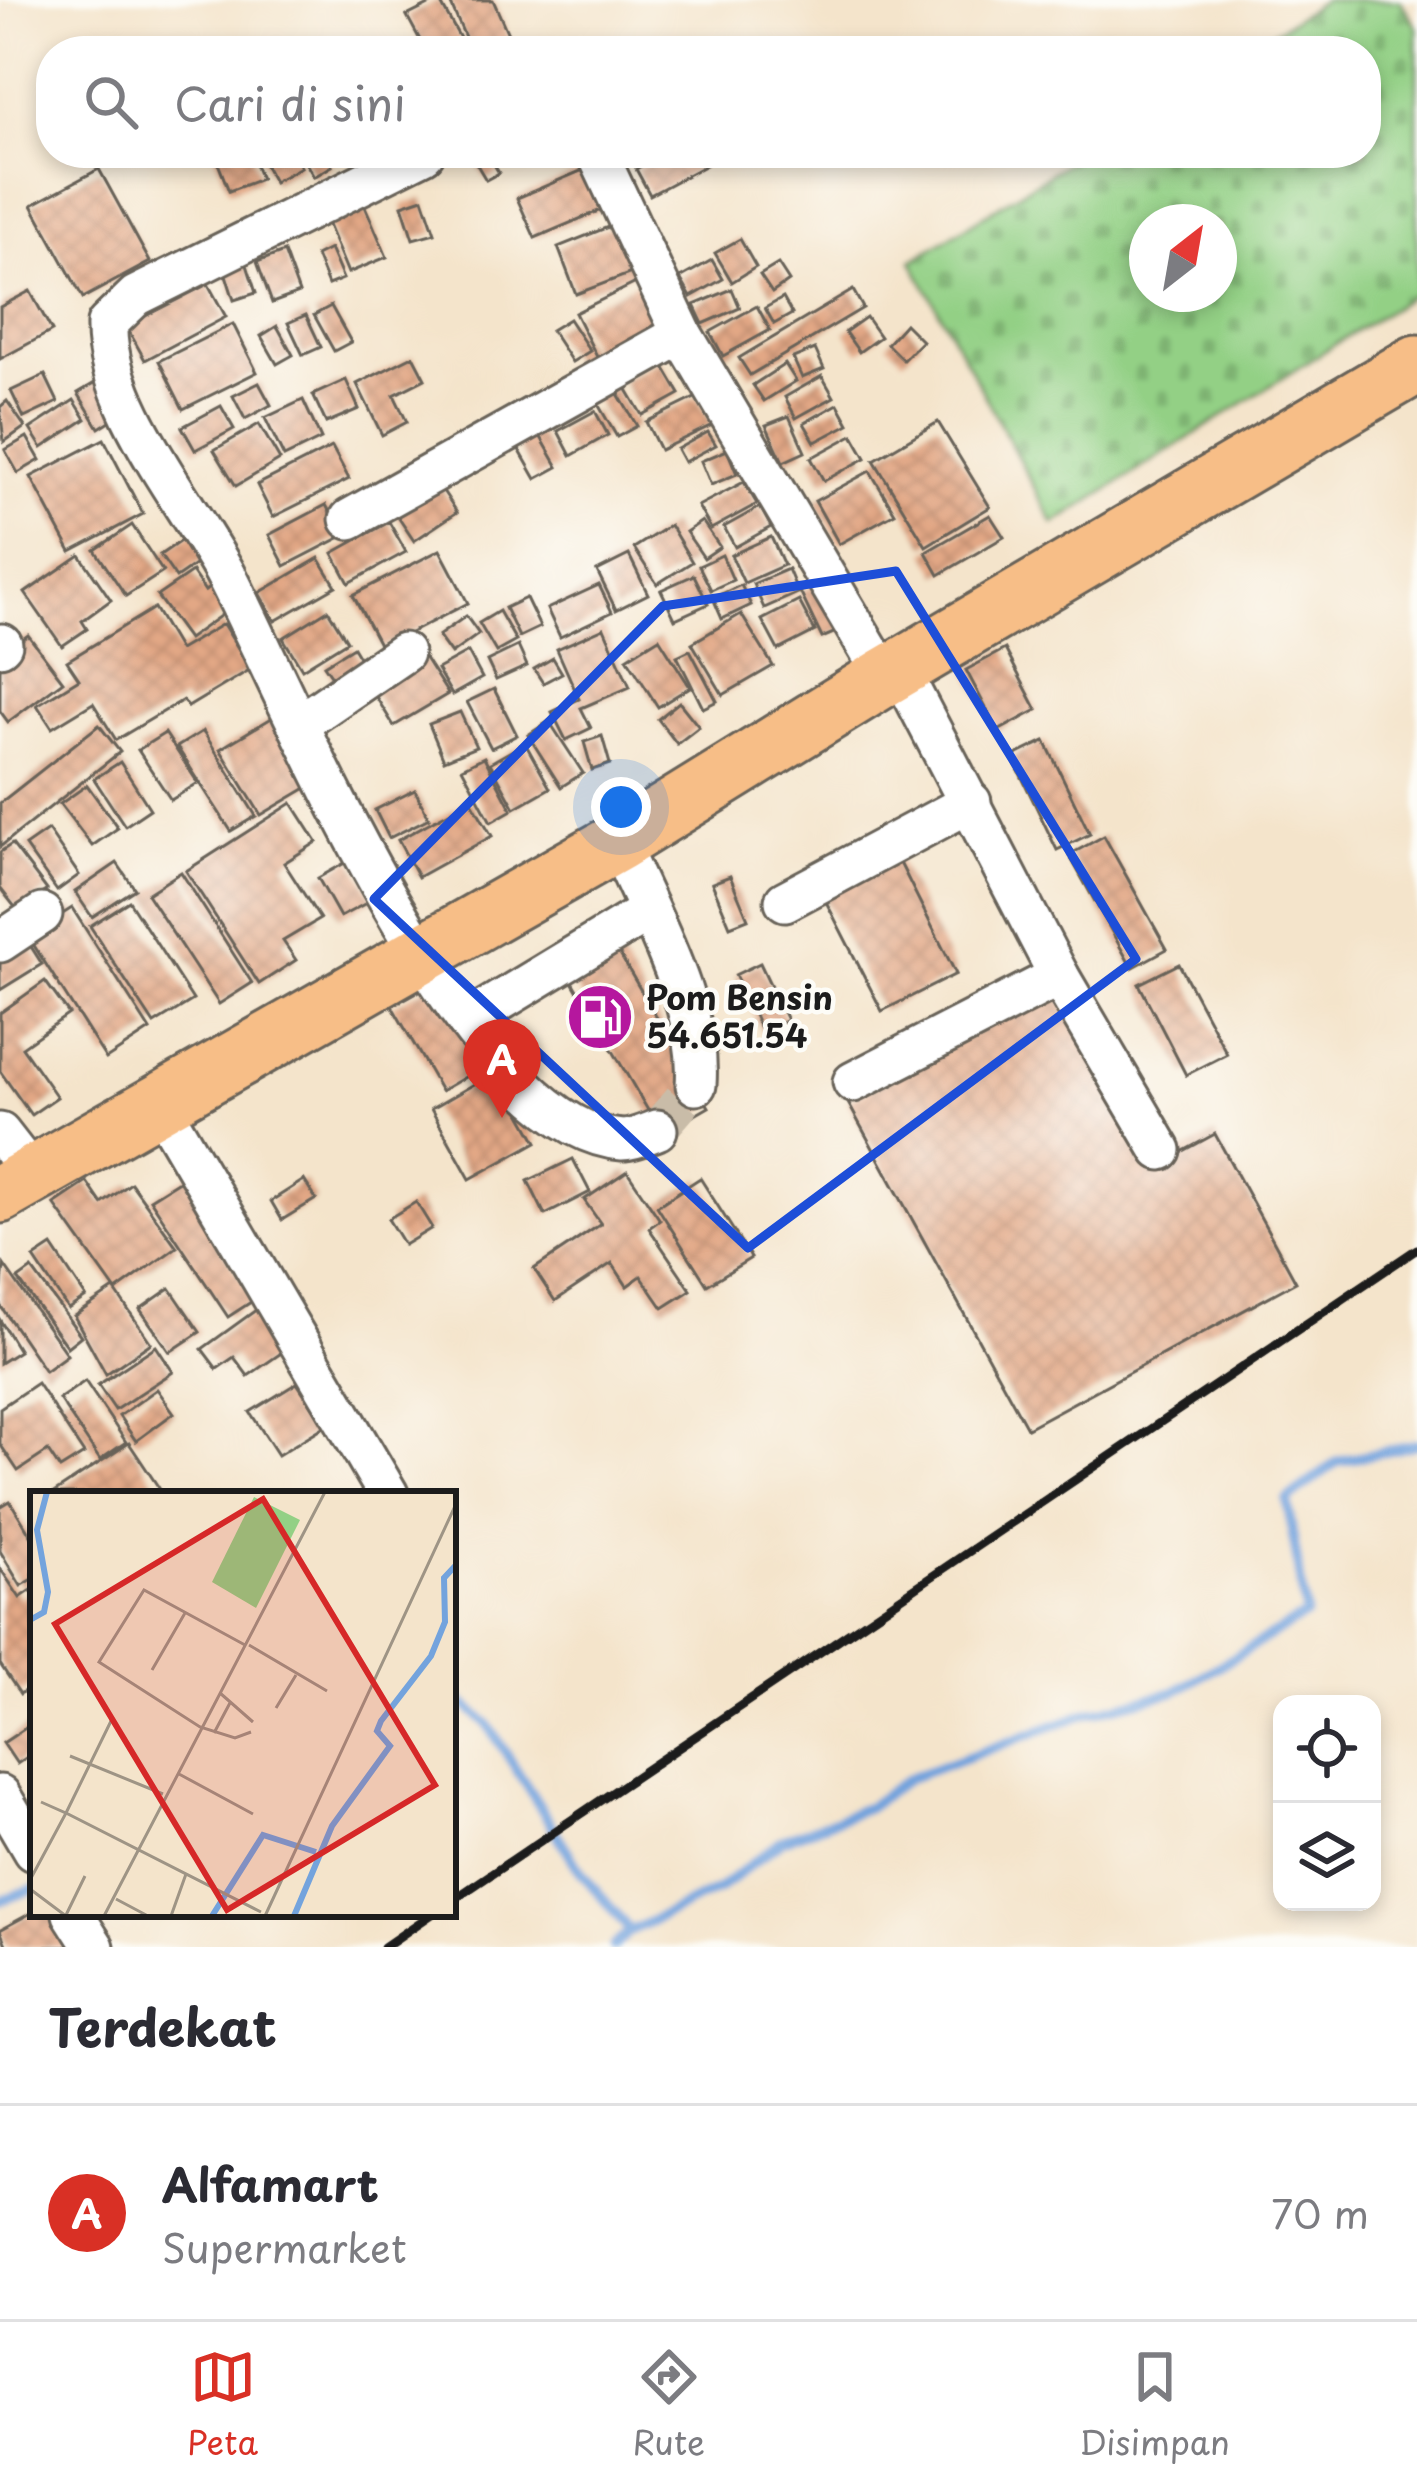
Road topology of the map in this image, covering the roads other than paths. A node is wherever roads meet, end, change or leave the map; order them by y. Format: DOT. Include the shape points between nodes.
graph roads {
  1 [pos="394,168"];
  2 [pos="604,168"];
  3 [pos="682,334"];
  4 [pos="1417,364"];
  5 [pos="350,520"];
  6 [pos="403,653"];
  7 [pos="892,673"];
  8 [pos="299,724"];
  9 [pos="971,802"];
  10 [pos="618,842"];
  11 [pos="785,901"];
  12 [pos="647,912"];
  13 [pos="42,914"];
  14 [pos="0,942"];
  15 [pos="418,952"];
  16 [pos="1059,976"];
  17 [pos="467,1021"];
  18 [pos="853,1082"];
  19 [pos="695,1085"];
  20 [pos="159,1104"];
  21 [pos="657,1130"];
  22 [pos="1160,1150"];
  23 [pos="11,1167"];
  24 [pos="386,1491"];
  25 [pos="0,1796"];
  26 [pos="30,1846"];
  27 [pos="75,1917"];
  28 [pos="94,1947"];
  1 -- 8 [label="street" via="136,296 107,324 106,347 130,411 226,574"];
  2 -- 3 [label="street"];
  3 -- 5 [label="street"];
  3 -- 7 [label="street"];
  4 -- 7 [label="highway"];
  6 -- 8 [label="street"];
  7 -- 9 [label="street"];
  7 -- 10 [label="highway"];
  8 -- 15 [label="street"];
  9 -- 11 [label="street"];
  9 -- 16 [label="street"];
  10 -- 12 [label="street"];
  10 -- 15 [label="highway"];
  12 -- 17 [label="street"];
  12 -- 19 [label="street" via="698,1052"];
  13 -- 14 [label="street"];
  15 -- 17 [label="street"];
  15 -- 20 [label="highway"];
  16 -- 18 [label="street"];
  16 -- 22 [label="street"];
  17 -- 21 [label="street" via="524,1083 599,1136 627,1141"];
  20 -- 23 [label="highway"];
  20 -- 24 [label="street"];
  25 -- 26 [label="street"];
  27 -- 28 [label="street"];
}
